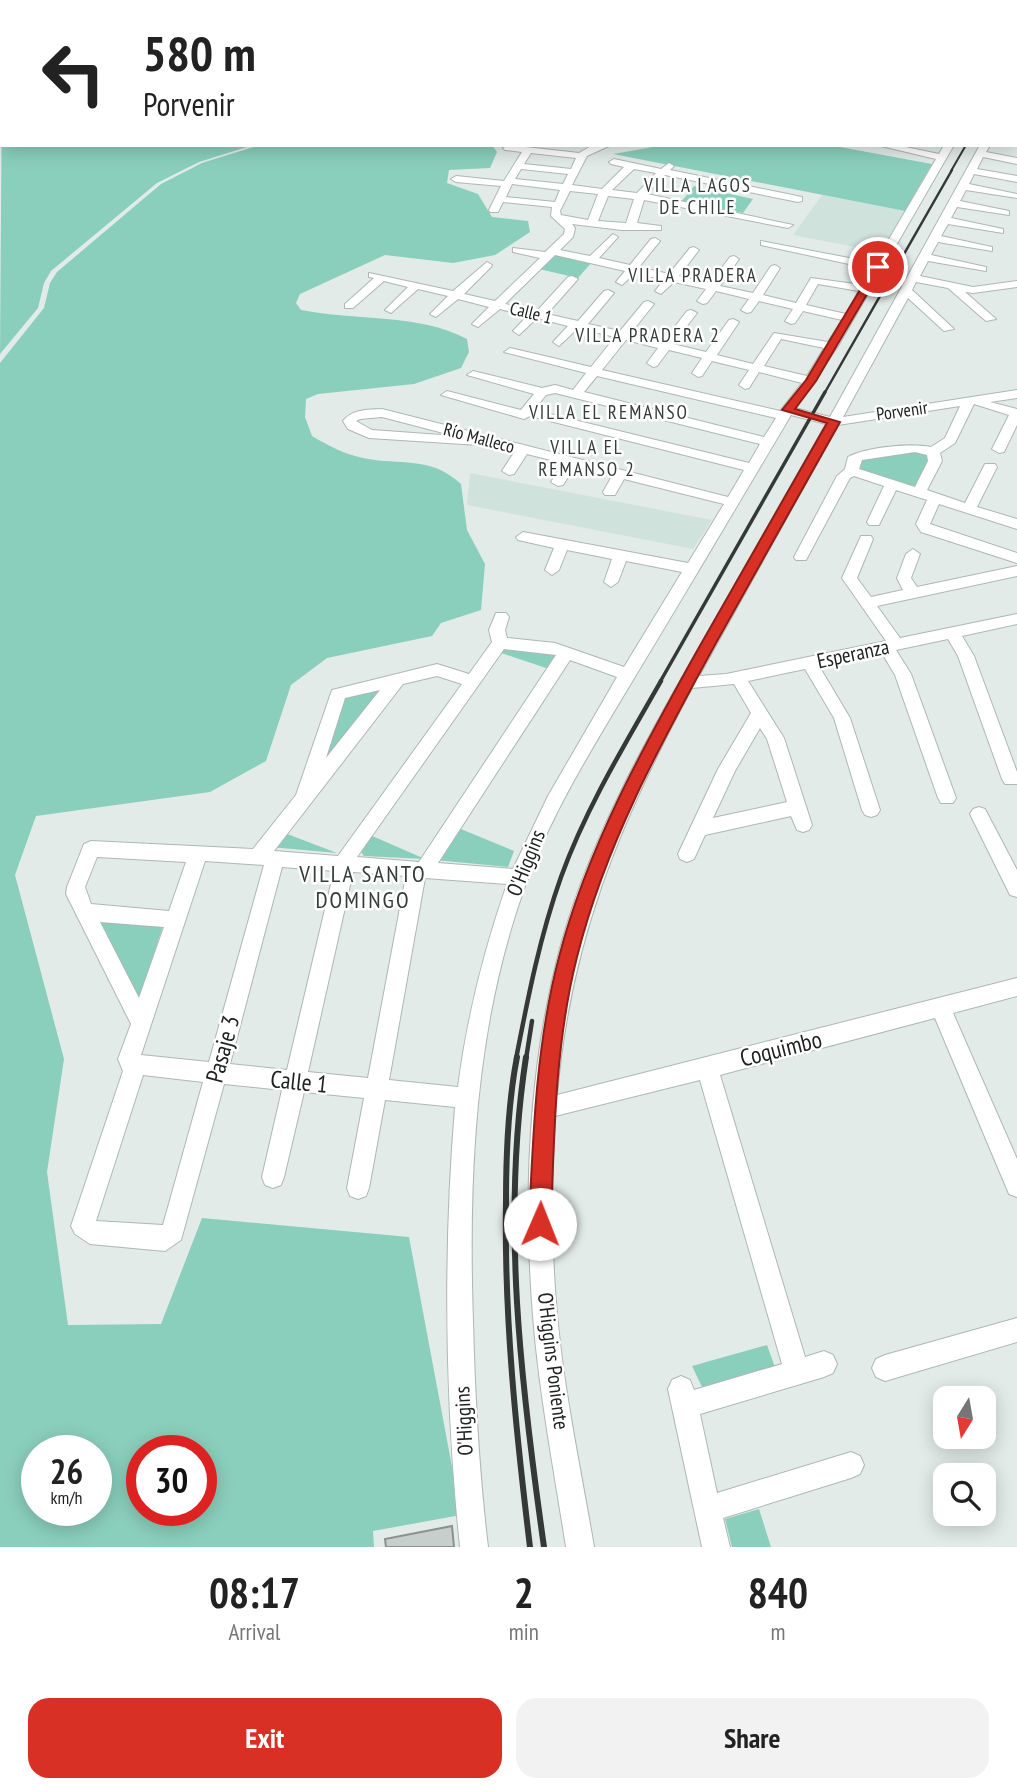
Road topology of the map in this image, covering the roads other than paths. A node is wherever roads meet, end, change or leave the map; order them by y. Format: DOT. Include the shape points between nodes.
graph roads {
  1 [pos="513,147"];
  2 [pos="598,147"];
  3 [pos="904,147"];
  4 [pos="948,147"];
  5 [pos="983,150"];
  6 [pos="528,151"];
  7 [pos="582,156"];
  8 [pos="943,157"];
  9 [pos="1017,161"];
  10 [pos="614,162"];
  11 [pos="632,165"];
  12 [pos="517,166"];
  13 [pos="667,169"];
  14 [pos="972,170"];
  15 [pos="574,172"];
  16 [pos="456,179"];
  17 [pos="1017,179"];
  18 [pos="509,183"];
  19 [pos="963,186"];
  20 [pos="566,188"];
  21 [pos="688,190"];
  22 [pos="604,192"];
  23 [pos="640,196"];
  24 [pos="1013,196"];
  25 [pos="499,199"];
  26 [pos="677,202"];
  27 [pos="954,202"];
  28 [pos="754,203"];
  29 [pos="558,205"];
  30 [pos="494,210"];
  31 [pos="1005,212"];
  32 [pos="745,216"];
  33 [pos="562,220"];
  34 [pos="944,220"];
  35 [pos="592,224"];
  36 [pos="631,225"];
  37 [pos="657,228"];
  38 [pos="999,231"];
  39 [pos="613,237"];
  40 [pos="934,238"];
  41 [pos="655,241"];
  42 [pos="765,243"];
  43 [pos="988,249"];
  44 [pos="517,250"];
  45 [pos="694,250"];
  46 [pos="550,254"];
  47 [pos="924,257"];
  48 [pos="734,259"];
  49 [pos="592,260"];
  50 [pos="487,265"];
  51 [pos="878,267"];
  52 [pos="775,268"];
  53 [pos="1017,268"];
  54 [pos="633,269"];
  55 [pos="982,269"];
  56 [pos="672,278"];
  57 [pos="913,278"];
  58 [pos="572,279"];
  59 [pos="622,282"];
  60 [pos="416,285"];
  61 [pos="952,286"];
  62 [pos="1009,286"];
  63 [pos="713,287"];
  64 [pos="866,289"];
  65 [pos="906,290"];
  66 [pos="661,291"];
  67 [pos="608,293"];
  68 [pos="457,295"];
  69 [pos="755,297"];
  70 [pos="1017,299"];
  71 [pos="703,301"];
  72 [pos="497,304"];
  73 [pos="648,304"];
  74 [pos="349,306"];
  75 [pos="799,307"];
  76 [pos="390,310"];
  77 [pos="747,310"];
  78 [pos="691,313"];
  79 [pos="436,314"];
  80 [pos="537,314"];
  81 [pos="849,318"];
  82 [pos="990,319"];
  83 [pos="791,321"];
  84 [pos="733,322"];
  85 [pos="478,324"];
  86 [pos="578,324"];
  87 [pos="948,329"];
  88 [pos="519,331"];
  89 [pos="621,335"];
  90 [pos="559,342"];
  91 [pos="832,345"];
  92 [pos="666,346"];
  93 [pos="510,352"];
  94 [pos="709,356"];
  95 [pos="653,363"];
  96 [pos="756,368"];
  97 [pos="593,371"];
  98 [pos="698,373"];
  99 [pos="473,375"];
  100 [pos="810,381"];
  101 [pos="745,385"];
  102 [pos="542,392"];
  103 [pos="576,394"];
  104 [pos="1017,394"];
  105 [pos="447,395"];
  106 [pos="971,401"];
  107 [pos="526,413"];
  108 [pos="786,413"];
  109 [pos="1016,413"];
  110 [pos="834,422"];
  111 [pos="475,442"];
  112 [pos="494,442"];
  113 [pos="768,442"];
  114 [pos="523,449"];
  115 [pos="999,449"];
  116 [pos="933,452"];
  117 [pos="465,456"];
  118 [pos="572,461"];
  119 [pos="990,467"];
  120 [pos="752,468"];
  121 [pos="509,471"];
  122 [pos="852,471"];
  123 [pos="620,474"];
  124 [pos="558,482"];
  125 [pos="891,485"];
  126 [pos="610,492"];
  127 [pos="918,494"];
  128 [pos="934,499"];
  129 [pos="733,502"];
  130 [pos="969,509"];
  131 [pos="874,522"];
  132 [pos="1017,524"];
  133 [pos="523,537"];
  134 [pos="866,539"];
  135 [pos="562,545"];
  136 [pos="914,554"];
  137 [pos="621,555"];
  138 [pos="801,557"];
  139 [pos="1017,558"];
  140 [pos="691,569"];
  141 [pos="552,570"];
  142 [pos="1017,571"];
  143 [pos="611,582"];
  144 [pos="913,594"];
  145 [pos="866,603"];
  146 [pos="501,617"];
  147 [pos="1017,619"];
  148 [pos="952,633"];
  149 [pos="499,643"];
  150 [pos="891,646"];
  151 [pos="566,653"];
  152 [pos="810,664"];
  153 [pos="628,675"];
  154 [pos="738,678"];
  155 [pos="398,679"];
  156 [pos="471,681"];
  157 [pos="688,682"];
  158 [pos="760,713"];
  159 [pos="1011,779"];
  160 [pos="305,796"];
  161 [pos="947,798"];
  162 [pos="871,810"];
  163 [pos="979,814"];
  164 [pos="698,829"];
  165 [pos="687,854"];
  166 [pos="198,855"];
  167 [pos="266,858"];
  168 [pos="345,863"];
  169 [pos="420,869"];
  170 [pos="519,877"];
  171 [pos="1017,889"];
  172 [pos="85,912"];
  173 [pos="175,920"];
  174 [pos="1017,987"];
  175 [pos="941,1008"];
  176 [pos="141,1023"];
  177 [pos="133,1065"];
  178 [pos="707,1068"];
  179 [pos="216,1074"];
  180 [pos="295,1081"];
  181 [pos="376,1089"];
  182 [pos="468,1098"];
  183 [pos="544,1107"];
  184 [pos="273,1177"];
  185 [pos="1017,1186"];
  186 [pos="358,1188"];
  187 [pos="1017,1330"];
  188 [pos="824,1364"];
  189 [pos="885,1368"];
  190 [pos="797,1372"];
  191 [pos="851,1465"];
  192 [pos="708,1509"];
  193 [pos="474,1547"];
  194 [pos="580,1547"];
  195 [pos="716,1547"];
  1 -- 6 [label="street"];
  2 -- 7 [label="street"];
  3 -- 8 [label="street"];
  4 -- 8 [label="street, O'Higgins"];
  5 -- 9 [label="street"];
  5 -- 14 [label="street, O'Higgins Poniente"];
  6 -- 7 [label="street"];
  6 -- 12 [label="street"];
  7 -- 15 [label="street"];
  8 -- 51 [label="street, O'Higgins"];
  10 -- 11 [label="street"];
  11 -- 13 [label="street"];
  11 -- 22 [label="street"];
  12 -- 15 [label="street"];
  12 -- 18 [label="street"];
  13 -- 23 [label="street"];
  13 -- 32 [label="street" via="795,203 783,224"];
  14 -- 17 [label="street"];
  14 -- 19 [label="street, O'Higgins Poniente"];
  15 -- 20 [label="street"];
  16 -- 18 [label="street"];
  18 -- 20 [label="street"];
  18 -- 25 [label="street"];
  19 -- 24 [label="street"];
  19 -- 27 [label="street, O'Higgins Poniente"];
  20 -- 22 [label="street"];
  20 -- 29 [label="street"];
  21 -- 26 [label="street"];
  22 -- 23 [label="street"];
  22 -- 35 [label="street"];
  23 -- 26 [label="street"];
  23 -- 36 [label="street"];
  25 -- 29 [label="street"];
  25 -- 30 [label="street"];
  26 -- 32 [label="street"];
  27 -- 31 [label="street"];
  27 -- 34 [label="street, O'Higgins Poniente"];
  28 -- 32 [label="street"];
  29 -- 33 [label="street" via="555,214"];
  33 -- 35 [label="street"];
  33 -- 46 [label="street" via="570,232"];
  34 -- 38 [label="street"];
  34 -- 40 [label="street, O'Higgins Poniente"];
  35 -- 36 [label="street"];
  36 -- 37 [label="street"];
  39 -- 49 [label="street"];
  40 -- 43 [label="street"];
  40 -- 47 [label="street, O'Higgins Poniente"];
  41 -- 54 [label="street"];
  42 -- 51 [label="street"];
  44 -- 46 [label="street"];
  45 -- 56 [label="street"];
  46 -- 49 [label="street"];
  46 -- 72 [label="street"];
  47 -- 55 [label="street"];
  47 -- 57 [label="street, O'Higgins Poniente"];
  48 -- 63 [label="street"];
  49 -- 54 [label="street"];
  50 -- 68 [label="street"];
  51 -- 64 [label="street, O'Higgins"];
  52 -- 69 [label="street"];
  53 -- 62 [label="street"];
  54 -- 56 [label="street"];
  54 -- 59 [label="street"];
  56 -- 63 [label="street"];
  56 -- 66 [label="street"];
  57 -- 61 [label="street"];
  57 -- 65 [label="street, O'Higgins Poniente"];
  58 -- 80 [label="street"];
  60 -- 68 [label="street, Calle 1"];
  60 -- 74 [label="street, Calle 1" via="377,276"];
  60 -- 76 [label="street"];
  61 -- 62 [label="street" via="973,290"];
  61 -- 82 [label="street"];
  62 -- 70 [label="street"];
  63 -- 69 [label="street"];
  63 -- 71 [label="street"];
  64 -- 75 [label="street" via="818,279"];
  64 -- 81 [label="street, O'Higgins"];
  65 -- 87 [label="street"];
  65 -- 110 [label="street, O'Higgins Poniente"];
  67 -- 86 [label="street"];
  68 -- 72 [label="street, Calle 1"];
  68 -- 79 [label="street"];
  69 -- 75 [label="street"];
  69 -- 77 [label="street"];
  72 -- 80 [label="street, Calle 1"];
  72 -- 85 [label="street"];
  73 -- 89 [label="street"];
  75 -- 81 [label="street"];
  75 -- 83 [label="street"];
  78 -- 92 [label="street"];
  80 -- 86 [label="street, Calle 1"];
  80 -- 88 [label="street"];
  81 -- 91 [label="street, O'Higgins"];
  84 -- 94 [label="street"];
  86 -- 89 [label="street, Calle 1"];
  86 -- 90 [label="street"];
  89 -- 92 [label="street, Calle 1"];
  89 -- 97 [label="street"];
  91 -- 96 [label="street" via="780,334"];
  91 -- 100 [label="street, O'Higgins"];
  92 -- 94 [label="street, Calle 1"];
  92 -- 95 [label="street"];
  93 -- 97 [label="street, Porvenir"];
  94 -- 96 [label="street, Calle 1"];
  94 -- 98 [label="street"];
  96 -- 100 [label="street, Calle 1"];
  96 -- 101 [label="street"];
  97 -- 103 [label="street"];
  97 -- 108 [label="street, Porvenir"];
  99 -- 102 [label="street"];
  100 -- 108 [label="street, O'Higgins"];
  102 -- 103 [label="street" via="552,389"];
  102 -- 107 [label="street"];
  103 -- 113 [label="street"];
  104 -- 106 [label="street, Porvenir"];
  105 -- 107 [label="street"];
  106 -- 109 [label="street"];
  106 -- 110 [label="street, Porvenir"];
  106 -- 116 [label="street" via="947,443"];
  107 -- 120 [label="street"];
  108 -- 110 [label="street, Porvenir"];
  108 -- 113 [label="street, O'Higgins"];
  109 -- 115 [label="street"];
  110 -- 157 [label="street, O'Higgins Poniente"];
  111 -- 112 [label="street"];
  111 -- 112 [label="street, Río Malleco" via="369,434 349,419 382,413"];
  111 -- 117 [label="street"];
  112 -- 114 [label="street, Río Malleco"];
  113 -- 120 [label="street, O'Higgins"];
  114 -- 118 [label="street, Río Malleco"];
  114 -- 121 [label="street"];
  116 -- 122 [label="street" via="915,448 861,456 853,460"];
  116 -- 127 [label="street" via="935,461"];
  118 -- 123 [label="street, Río Malleco"];
  118 -- 124 [label="street"];
  119 -- 130 [label="street"];
  120 -- 129 [label="street, O'Higgins"];
  122 -- 125 [label="street"];
  122 -- 138 [label="street" via="844,476"];
  123 -- 126 [label="street"];
  123 -- 129 [label="street, Río Malleco"];
  125 -- 127 [label="street"];
  125 -- 131 [label="street"];
  127 -- 128 [label="street"];
  128 -- 130 [label="street"];
  128 -- 139 [label="street" via="923,524 926,529"];
  129 -- 140 [label="street, O'Higgins"];
  130 -- 132 [label="street"];
  133 -- 135 [label="street"];
  134 -- 145 [label="street" via="849,576"];
  135 -- 137 [label="street"];
  135 -- 141 [label="street"];
  136 -- 144 [label="street" via="904,578"];
  137 -- 140 [label="street"];
  137 -- 143 [label="street"];
  140 -- 153 [label="street, O'Higgins"];
  142 -- 144 [label="street"];
  144 -- 145 [label="street"];
  145 -- 150 [label="street"];
  146 -- 149 [label="street"];
  147 -- 148 [label="street, Esperanza"];
  148 -- 150 [label="street, Esperanza"];
  148 -- 159 [label="street" via="966,656"];
  149 -- 151 [label="street"];
  149 -- 156 [label="street"];
  150 -- 152 [label="street, Esperanza"];
  150 -- 161 [label="street"];
  151 -- 153 [label="street"];
  151 -- 169 [label="street"];
  152 -- 154 [label="street, Esperanza"];
  152 -- 162 [label="street" via="842,718"];
  153 -- 170 [label="street, O'Higgins" via="554,801"];
  154 -- 157 [label="street, Esperanza"];
  154 -- 158 [label="street"];
  155 -- 156 [label="street" via="437,670"];
  155 -- 160 [label="street"];
  155 -- 160 [label="street" via="338,694"];
  156 -- 168 [label="street"];
  157 -- 183 [label="street, O'Higgins Poniente" via="615,821 583,903 559,996"];
  158 -- 164 [label="street"];
  158 -- 164 [label="street" via="780,751 801,816"];
  160 -- 167 [label="street"];
  163 -- 171 [label="street"];
  164 -- 165 [label="street"];
  166 -- 167 [label="street"];
  166 -- 172 [label="street" via="91,849 75,891"];
  166 -- 173 [label="street"];
  167 -- 168 [label="street"];
  167 -- 179 [label="street, Pasaje 3"];
  168 -- 169 [label="street"];
  168 -- 180 [label="street"];
  169 -- 170 [label="street"];
  169 -- 181 [label="street"];
  170 -- 182 [label="street, O'Higgins" via="486,992"];
  172 -- 173 [label="street"];
  172 -- 176 [label="street"];
  173 -- 176 [label="street"];
  174 -- 175 [label="street, Coquimbo"];
  175 -- 178 [label="street, Coquimbo"];
  175 -- 185 [label="street"];
  176 -- 177 [label="street" via="129,1059"];
  177 -- 179 [label="street, Calle 1"];
  177 -- 179 [label="street, Pasaje 3" via="83,1222 90,1232 160,1240 173,1232"];
  178 -- 183 [label="street, Coquimbo"];
  178 -- 190 [label="street"];
  179 -- 180 [label="street, Calle 1"];
  180 -- 181 [label="street, Calle 1"];
  180 -- 184 [label="street"];
  181 -- 182 [label="street, Calle 1"];
  181 -- 186 [label="street"];
  182 -- 193 [label="street, O'Higgins" via="460,1172 459,1275"];
  183 -- 194 [label="street, O'Higgins Poniente" via="540,1224 545,1316"];
  187 -- 189 [label="street"];
  188 -- 190 [label="street"];
  190 -- 192 [label="street" via="682,1397"];
  191 -- 192 [label="street"];
  192 -- 195 [label="street"];
}
